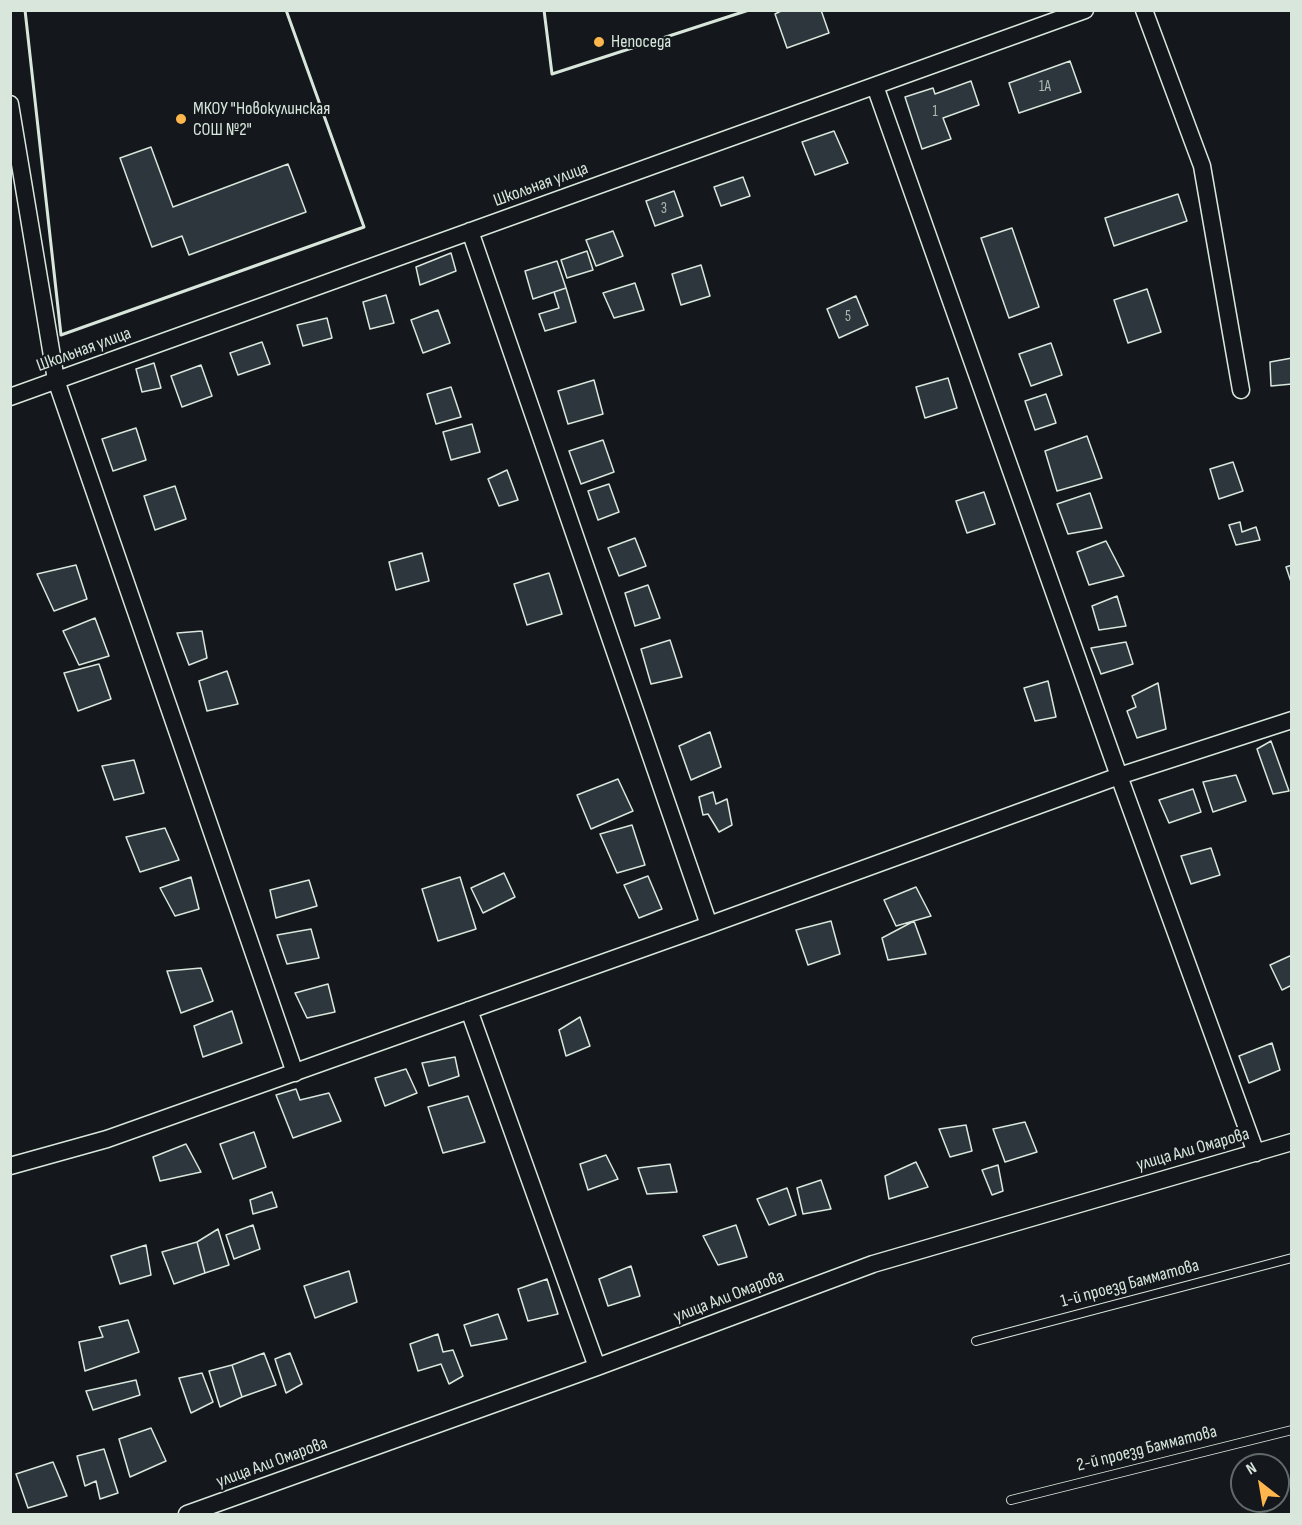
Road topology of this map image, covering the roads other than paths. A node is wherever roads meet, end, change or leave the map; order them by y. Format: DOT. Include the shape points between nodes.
graph roads {
  1 [pos="1084,10"];
  2 [pos="1144,10"];
  3 [pos="875,86"];
  4 [pos="10,104"];
  5 [pos="470,231"];
  6 [pos="56,380"];
  7 [pos="1241,390"];
  8 [pos="10,397"];
  9 [pos="1292,720"];
  10 [pos="1119,776"];
  11 [pos="709,925"];
  12 [pos="469,1010"];
  13 [pos="295,1073"];
  14 [pos="1292,1142"];
  15 [pos="1256,1153"];
  16 [pos="10,1166"];
  17 [pos="1292,1258"];
  18 [pos="976,1341"];
  19 [pos="597,1367"];
  20 [pos="1292,1431"];
  21 [pos="1011,1500"];
  22 [pos="188,1515"];
  1 -- 3 [label="street, Школьная улица"];
  2 -- 7 [label="street" via="1202,166"];
  3 -- 5 [label="street, Школьная улица"];
  3 -- 10 [label="street"];
  4 -- 6 [label="street"];
  5 -- 6 [label="street, Школьная улица"];
  5 -- 11 [label="street"];
  6 -- 8 [label="street, Школьная улица"];
  6 -- 13 [label="street"];
  9 -- 10 [label="street"];
  10 -- 11 [label="street"];
  10 -- 15 [label="street"];
  11 -- 12 [label="street"];
  12 -- 13 [label="street"];
  12 -- 19 [label="street"];
  13 -- 16 [label="street" via="107,1139"];
  14 -- 15 [label="street, улица Али Омарова"];
  15 -- 19 [label="street, улица Али Омарова" via="873,1264"];
  17 -- 18 [label="lane, 1-й проезд Бамматова"];
  19 -- 22 [label="street, улица Али Омарова"];
  20 -- 21 [label="lane, 2-й проезд Бамматова"];
}
